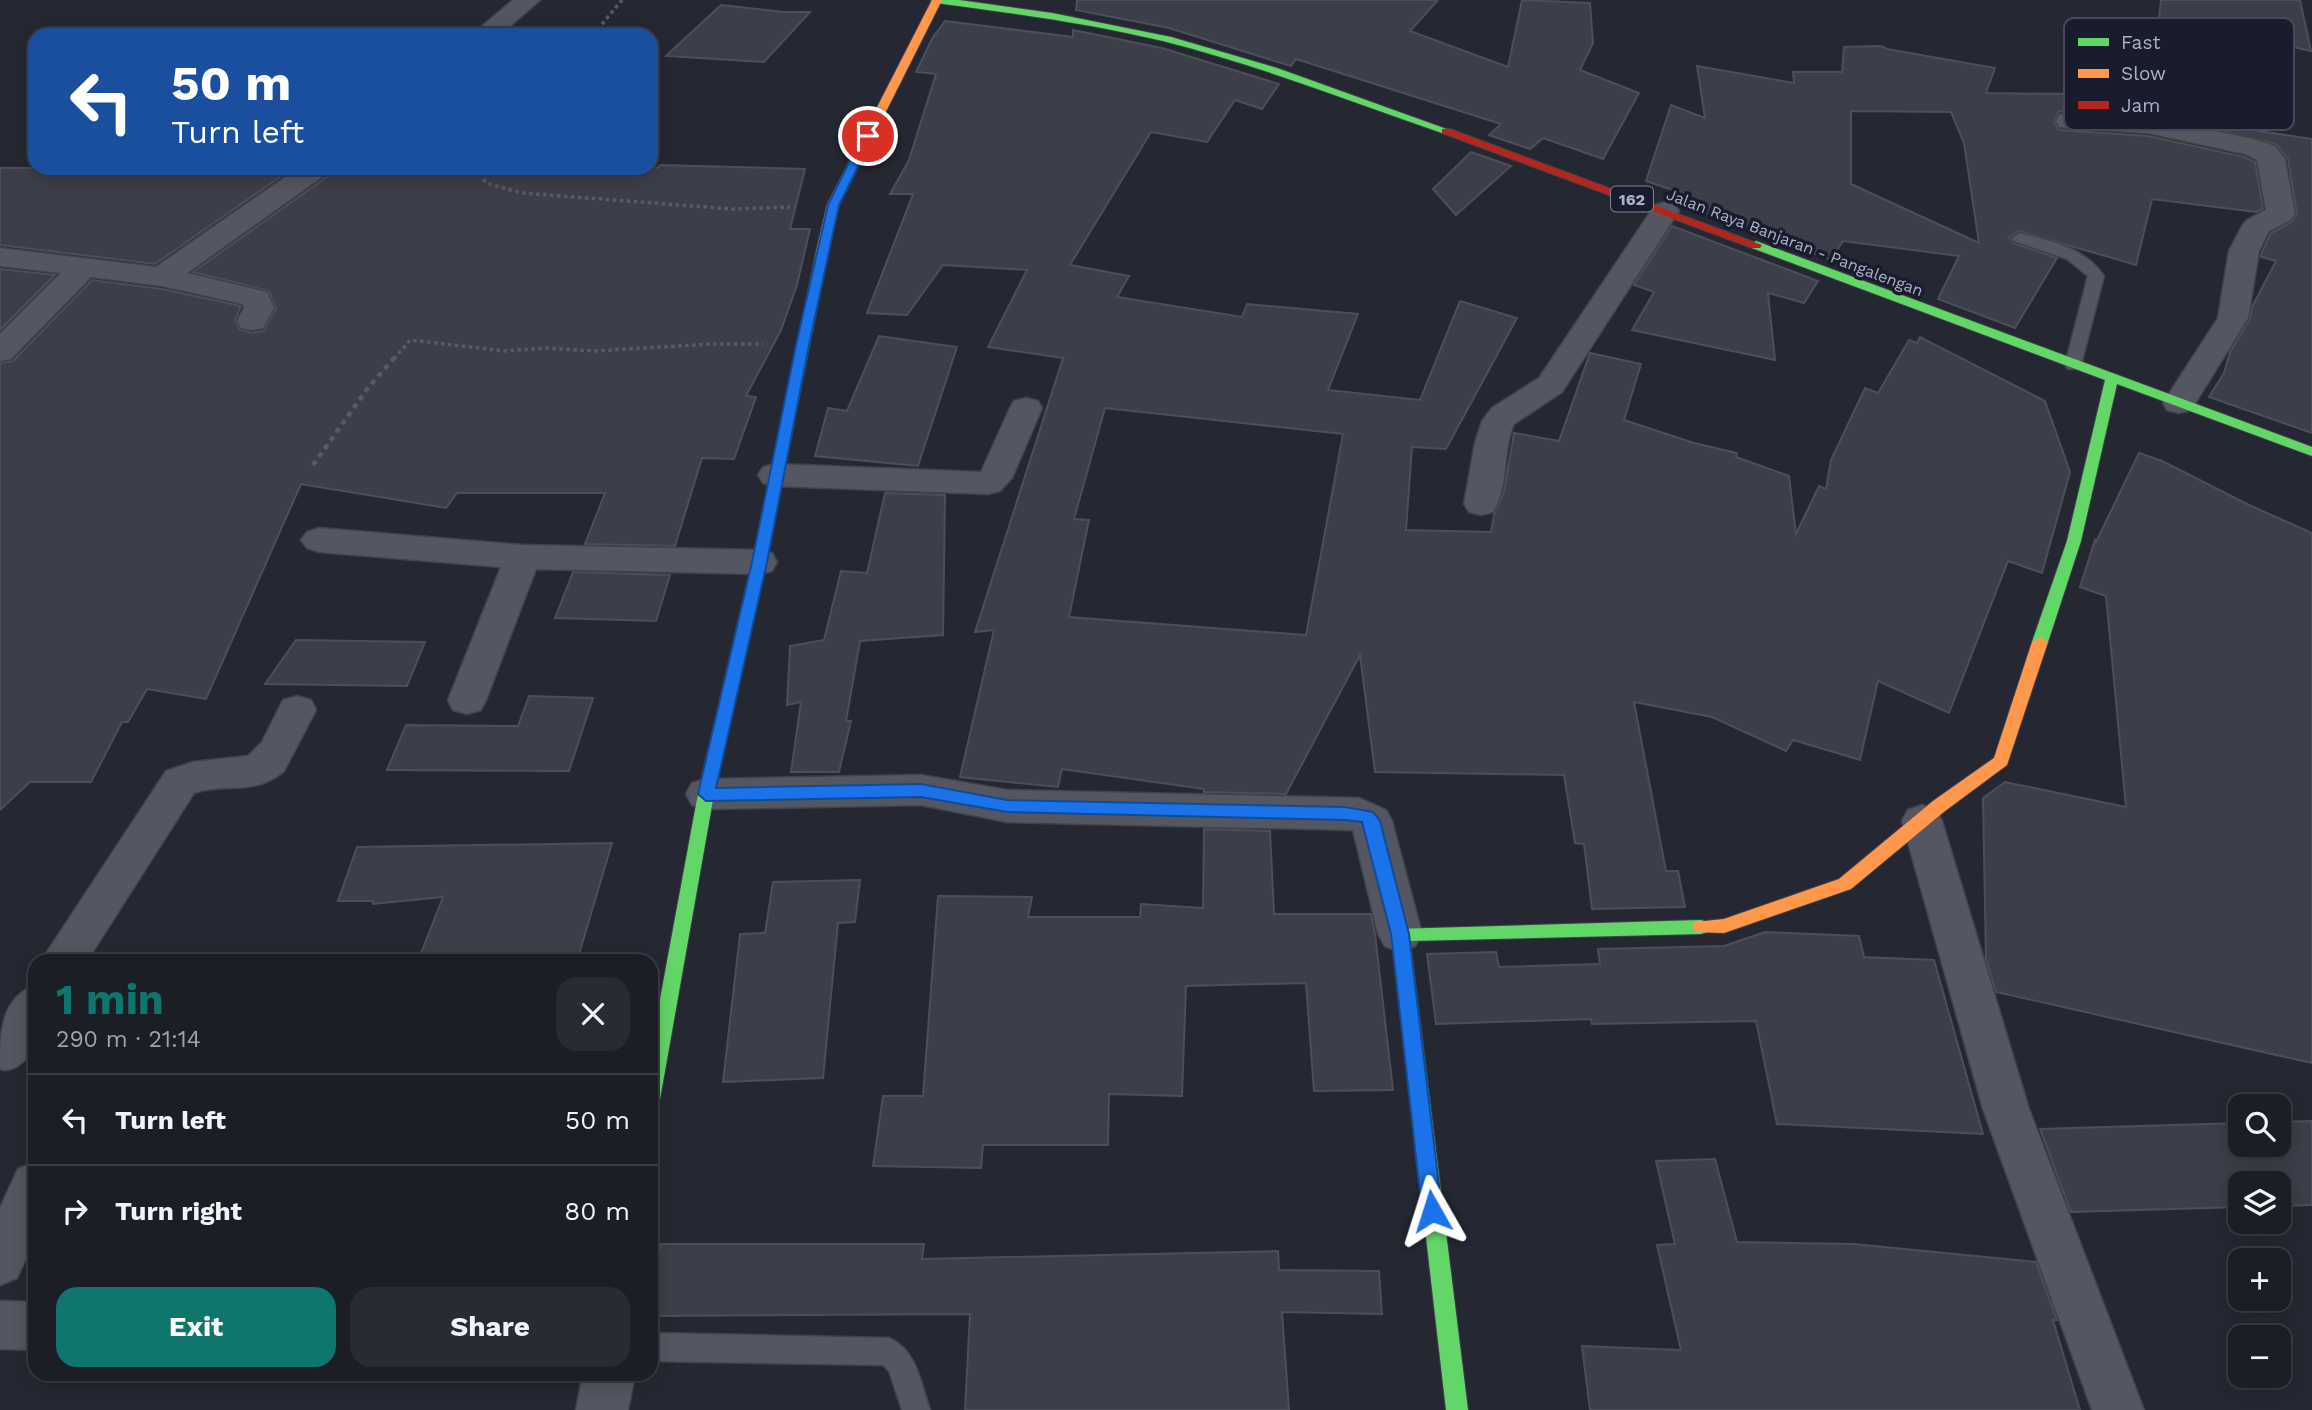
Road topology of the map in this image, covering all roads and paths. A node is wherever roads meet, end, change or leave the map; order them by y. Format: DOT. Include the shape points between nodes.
graph roads {
  1 [pos="528,0"];
  2 [pos="622,0"];
  3 [pos="936,0"];
  4 [pos="494,28"];
  5 [pos="599,28"];
  6 [pos="2171,130"];
  7 [pos="306,175"];
  8 [pos="480,175"];
  9 [pos="834,205"];
  10 [pos="1665,211"];
  11 [pos="2020,239"];
  12 [pos="0,257"];
  13 [pos="82,269"];
  14 [pos="162,277"];
  15 [pos="253,321"];
  16 [pos="802,345"];
  17 [pos="0,352"];
  18 [pos="2074,365"];
  19 [pos="2112,379"];
  20 [pos="2179,403"];
  21 [pos="1026,408"];
  22 [pos="2312,452"];
  23 [pos="313,465"];
  24 [pos="775,475"];
  25 [pos="1481,504"];
  26 [pos="318,540"];
  27 [pos="523,558"];
  28 [pos="759,562"];
  29 [pos="467,699"];
  30 [pos="297,710"];
  31 [pos="706,794"];
  32 [pos="1922,821"];
  33 [pos="1400,934"];
  34 [pos="68,954"];
  35 [pos="28,1019"];
  36 [pos="658,1031"];
  37 [pos="13,1050"];
  38 [pos="28,1200"];
  39 [pos="0,1262"];
  40 [pos="0,1325"];
  41 [pos="28,1326"];
  42 [pos="658,1347"];
  43 [pos="608,1381"];
  44 [pos="602,1410"];
  45 [pos="916,1410"];
  46 [pos="1457,1410"];
  47 [pos="2118,1410"];
  1 -- 4 [label="street"];
  2 -- 5 [label="path"];
  3 -- 9 [label="street"];
  3 -- 10 [label="street, Jalan Raya Banjaran - Pangalengan / 162" via="1045,14 1168,38"];
  6 -- 20 [label="street" via="2265,152 2271,159 2281,214 2257,226 2244,251 2233,318"];
  7 -- 14 [label="street"];
  8 -- 9 [label="path" via="486,183 522,193 591,200 732,209"];
  9 -- 16 [label="street"];
  10 -- 18 [label="street, Jalan Raya Banjaran - Pangalengan / 162"];
  10 -- 25 [label="street" via="1551,386 1502,416 1495,427"];
  11 -- 18 [label="lane" via="2074,257 2091,266 2096,276"];
  12 -- 13 [label="street"];
  13 -- 14 [label="street"];
  13 -- 17 [label="street"];
  14 -- 15 [label="street" via="256,298 259,308"];
  16 -- 23 [label="path" via="518,351 410,340 368,388"];
  16 -- 24 [label="street"];
  18 -- 19 [label="street, Jalan Raya Banjaran - Pangalengan / 162"];
  19 -- 20 [label="street, Jalan Raya Banjaran - Pangalengan / 162"];
  19 -- 32 [label="street" via="2074,541 2001,761"];
  20 -- 22 [label="street, Jalan Raya Banjaran - Pangalengan / 162"];
  21 -- 24 [label="street" via="995,478 988,483"];
  24 -- 28 [label="street"];
  26 -- 27 [label="street"];
  27 -- 28 [label="street"];
  27 -- 29 [label="street"];
  28 -- 31 [label="street"];
  30 -- 34 [label="street" via="271,761 261,769 246,775 193,776 180,782"];
  31 -- 33 [label="street" via="921,790 1007,806 1359,814 1372,821"];
  31 -- 36 [label="street"];
  32 -- 33 [label="street" via="1844,884 1724,926"];
  32 -- 47 [label="street" via="2006,1109"];
  33 -- 46 [label="street"];
  35 -- 37 [label="street"];
  38 -- 39 [label="street"];
  40 -- 41 [label="street"];
  42 -- 45 [label="lane" via="889,1352 900,1363"];
  43 -- 44 [label="street"];
}
